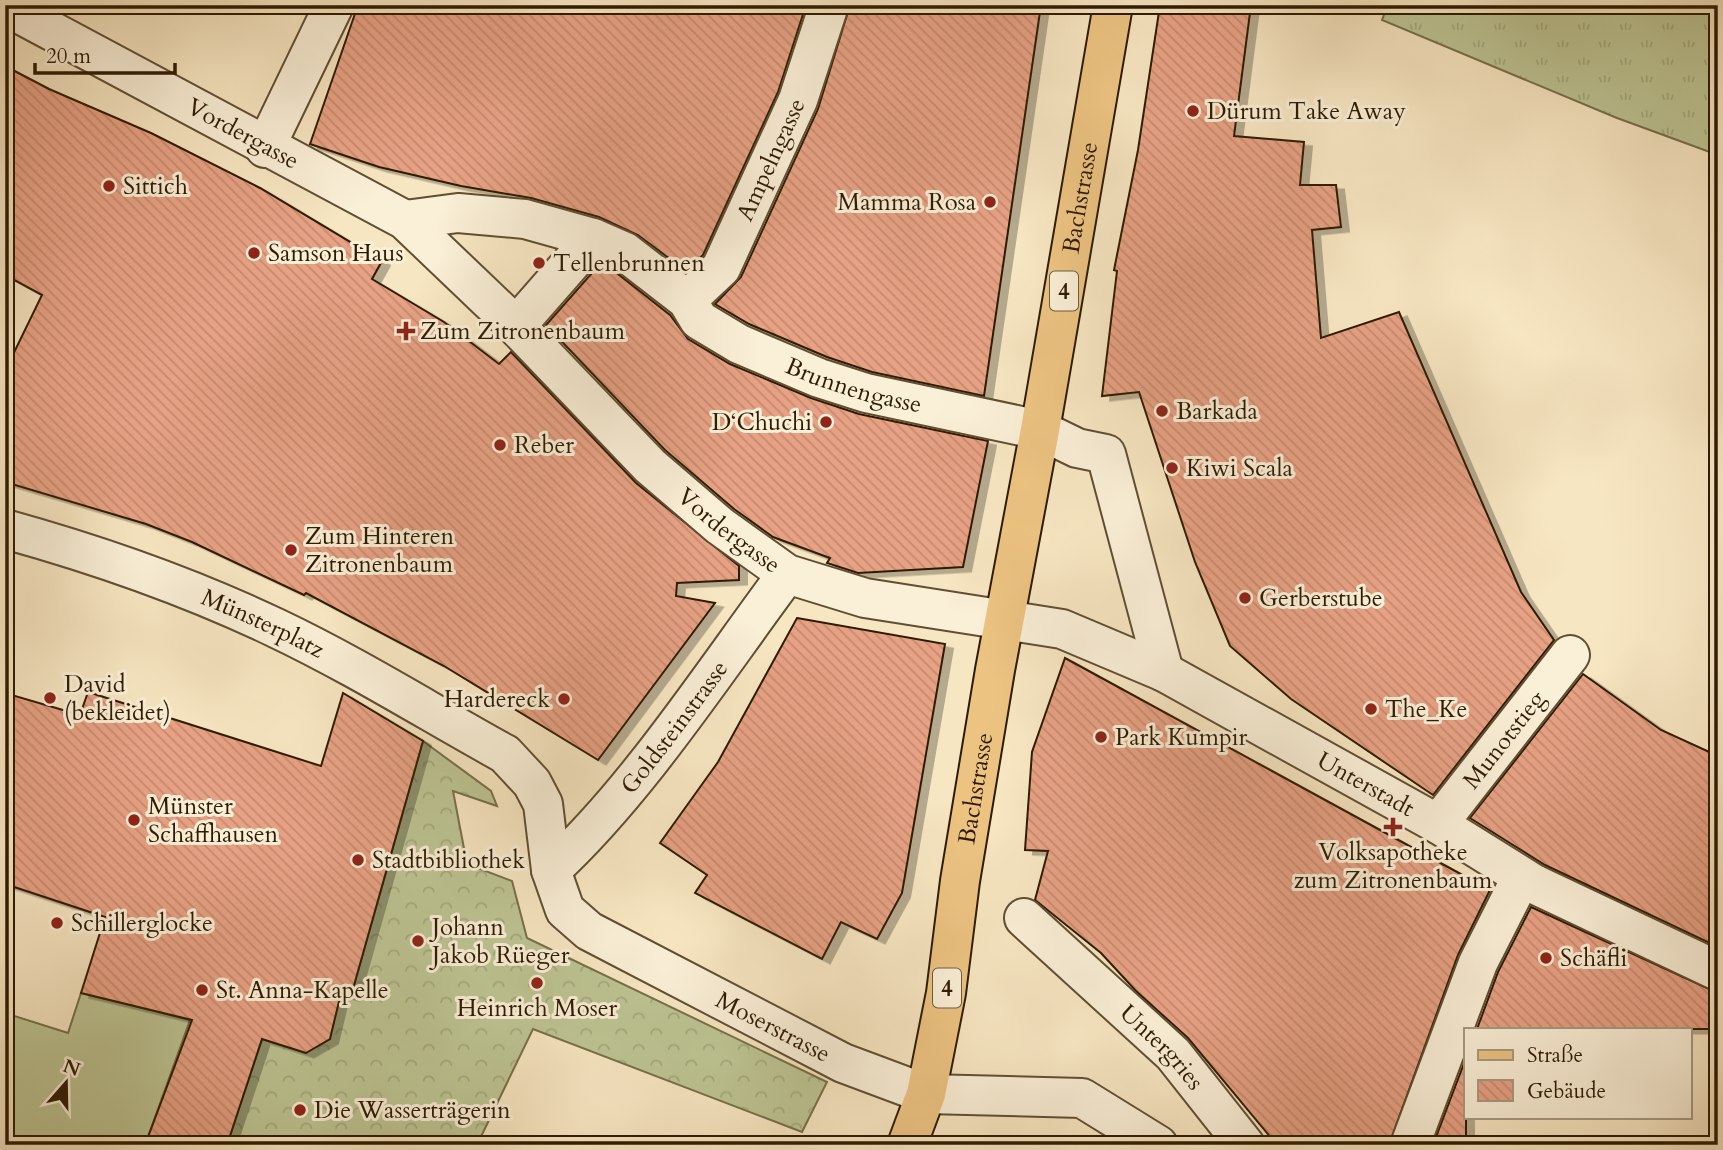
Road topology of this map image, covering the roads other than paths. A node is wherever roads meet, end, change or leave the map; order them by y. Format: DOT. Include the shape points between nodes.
graph roads {
  1 [pos="334,5"];
  2 [pos="830,5"];
  3 [pos="1113,5"];
  4 [pos="5,6"];
  5 [pos="265,148"];
  6 [pos="405,220"];
  7 [pos="593,238"];
  8 [pos="687,300"];
  9 [pos="516,326"];
  10 [pos="1041,430"];
  11 [pos="5,529"];
  12 [pos="787,574"];
  13 [pos="1006,619"];
  14 [pos="1570,655"];
  15 [pos="1164,672"];
  16 [pos="505,754"];
  17 [pos="1438,824"];
  18 [pos="551,870"];
  19 [pos="1534,884"];
  20 [pos="1024,918"];
  21 [pos="1718,971"];
  22 [pos="926,1094"];
  23 [pos="907,1145"];
  24 [pos="1158,1145"];
  25 [pos="1245,1145"];
  26 [pos="1410,1145"];
  1 -- 5 [label="street"];
  2 -- 8 [label="street, Ampelngasse" via="798,100 721,268"];
  3 -- 10 [label="main road, Bachstrasse / 4"];
  4 -- 5 [label="street, Vordergasse"];
  5 -- 6 [label="street, Vordergasse"];
  6 -- 7 [label="street" via="458,212 525,219"];
  6 -- 9 [label="street, Vordergasse"];
  7 -- 8 [label="street" via="625,252"];
  7 -- 9 [label="street"];
  8 -- 10 [label="street, Brunnengasse" via="699,320 738,345 819,378 866,393"];
  9 -- 12 [label="street, Vordergasse" via="650,466 720,526"];
  10 -- 13 [label="main road, Bachstrasse / 4"];
  10 -- 15 [label="street" via="1077,448 1107,454"];
  11 -- 16 [label="street, Münsterplatz" via="138,569 224,604 279,629"];
  12 -- 13 [label="street, Vordergasse" via="865,598"];
  12 -- 18 [label="street, Goldsteinstrasse" via="641,769"];
  13 -- 15 [label="street, Unterstadt" via="1062,629"];
  13 -- 22 [label="main road, Bachstrasse / 4"];
  14 -- 17 [label="street, Munotstieg"];
  15 -- 17 [label="street, Unterstadt"];
  16 -- 18 [label="street, Moserstrasse" via="532,783 543,804"];
  17 -- 19 [label="street, Unterstadt"];
  18 -- 22 [label="street, Moserstrasse" via="565,910 589,931 843,1063"];
  19 -- 21 [label="street, Unterstadt"];
  19 -- 26 [label="street" via="1519,882 1478,963"];
  20 -- 25 [label="street, Untergries" via="1173,1054"];
  22 -- 23 [label="main road, Bachstrasse / 4"];
  22 -- 24 [label="street, Moserstrasse" via="1082,1098"];
}
